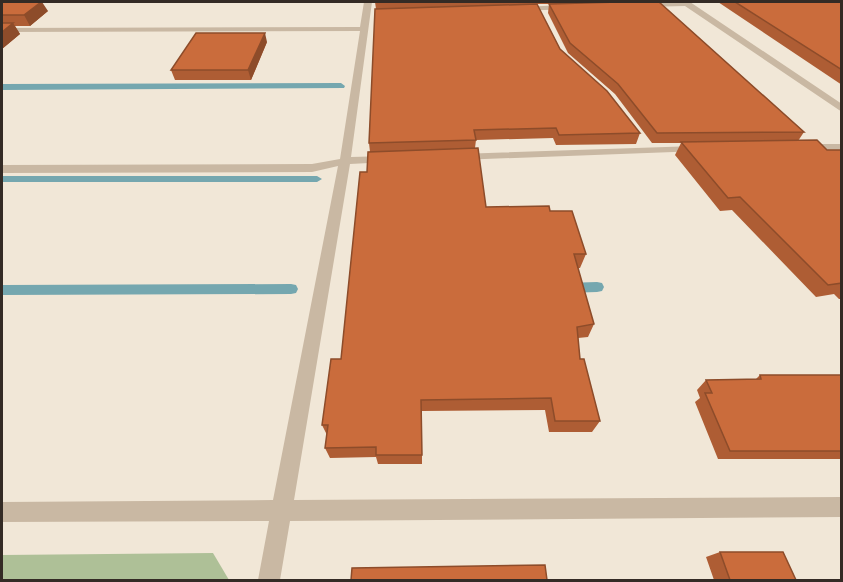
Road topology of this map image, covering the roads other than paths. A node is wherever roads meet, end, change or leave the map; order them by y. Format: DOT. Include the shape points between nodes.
graph roads {
  1 [pos="368,2"];
  2 [pos="685,3"];
  3 [pos="630,6"];
  4 [pos="573,7"];
  5 [pos="506,9"];
  6 [pos="366,14"];
  7 [pos="378,14"];
  8 [pos="364,29"];
  9 [pos="2,30"];
  10 [pos="842,109"];
  11 [pos="797,147"];
  12 [pos="842,147"];
  13 [pos="706,148"];
  14 [pos="450,157"];
  15 [pos="404,159"];
  16 [pos="345,161"];
  17 [pos="2,169"];
  18 [pos="842,507"];
  19 [pos="281,509"];
  20 [pos="2,512"];
  21 [pos="269,580"];
  1 -- 6 [label="street"];
  2 -- 3 [label="street"];
  2 -- 10 [label="street"];
  4 -- 5 [label="street" via="541,13"];
  6 -- 7 [label="street"];
  6 -- 8 [label="street"];
  8 -- 9 [label="street"];
  8 -- 16 [label="street"];
  11 -- 12 [label="street"];
  13 -- 14 [label="street" via="646,145"];
  15 -- 16 [label="street"];
  16 -- 17 [label="street" via="312,168"];
  16 -- 19 [label="street"];
  18 -- 19 [label="street"];
  19 -- 20 [label="street"];
  19 -- 21 [label="street"];
}
